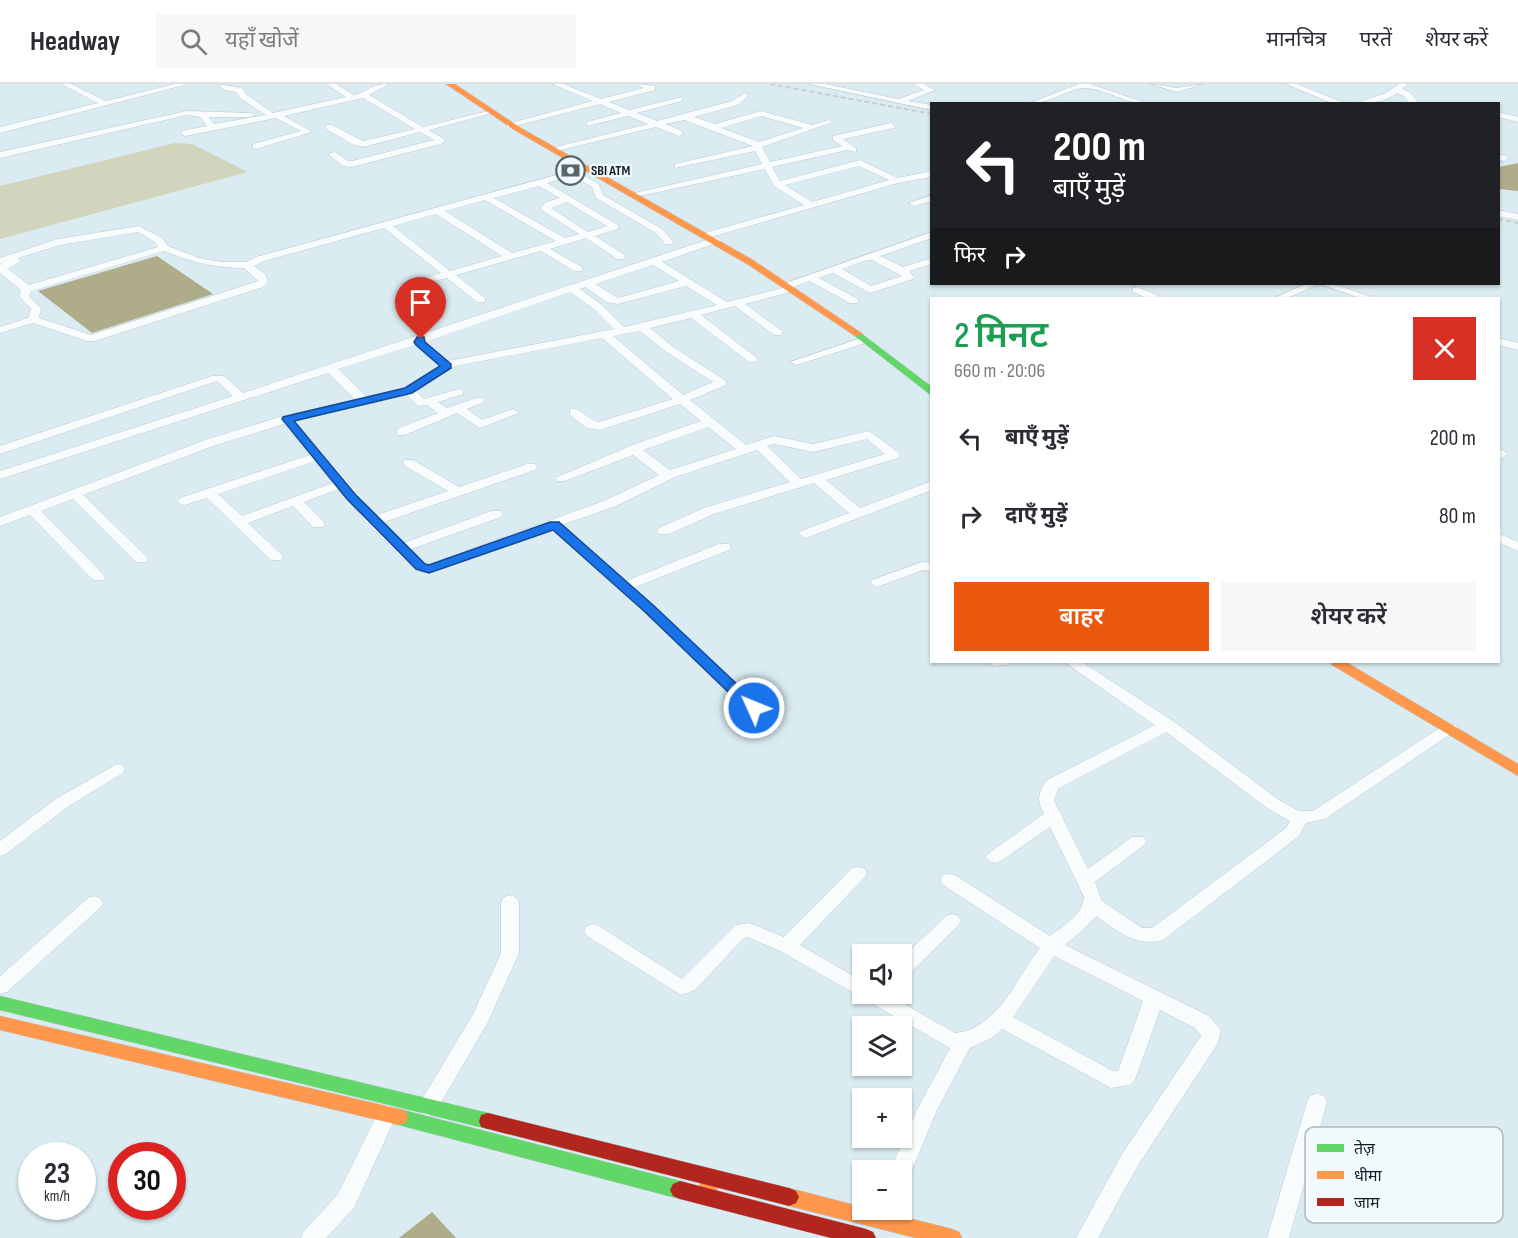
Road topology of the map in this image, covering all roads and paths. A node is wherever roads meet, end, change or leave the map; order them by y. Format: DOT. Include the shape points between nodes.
graph roads {
  1 [pos="65,84"];
  2 [pos="184,84"];
  3 [pos="222,84"];
  4 [pos="330,84"];
  5 [pos="385,84"];
  6 [pos="450,84"];
  7 [pos="556,84"];
  8 [pos="641,84"];
  9 [pos="813,84"];
  10 [pos="917,84"];
  11 [pos="1154,84"];
  12 [pos="1199,84"];
  13 [pos="1290,84"];
  14 [pos="1404,84"];
  15 [pos="1085,85"];
  16 [pos="165,86"];
  17 [pos="1397,90"];
  18 [pos="364,95"];
  19 [pos="746,95"];
  20 [pos="352,97"];
  21 [pos="679,99"];
  22 [pos="900,101"];
  23 [pos="601,102"];
  24 [pos="1037,102"];
  25 [pos="1139,102"];
  26 [pos="1338,102"];
  27 [pos="1364,102"];
  28 [pos="1413,102"];
  29 [pos="105,104"];
  30 [pos="930,108"];
  31 [pos="488,113"];
  32 [pos="629,113"];
  33 [pos="203,115"];
  34 [pos="274,115"];
  35 [pos="1500,116"];
  36 [pos="685,117"];
  37 [pos="1518,120"];
  38 [pos="829,122"];
  39 [pos="590,123"];
  40 [pos="659,124"];
  41 [pos="329,126"];
  42 [pos="510,126"];
  43 [pos="891,126"];
  44 [pos="212,127"];
  45 [pos="712,127"];
  46 [pos="810,128"];
  47 [pos="0,129"];
  48 [pos="424,129"];
  49 [pos="185,133"];
  50 [pos="679,133"];
  51 [pos="372,142"];
  52 [pos="256,146"];
  53 [pos="757,147"];
  54 [pos="848,147"];
  55 [pos="555,150"];
  56 [pos="332,154"];
  57 [pos="393,154"];
  58 [pos="0,155"];
  59 [pos="860,163"];
  60 [pos="678,166"];
  61 [pos="765,166"];
  62 [pos="589,169"];
  63 [pos="573,173"];
  64 [pos="926,175"];
  65 [pos="897,181"];
  66 [pos="539,182"];
  67 [pos="777,184"];
  68 [pos="638,195"];
  69 [pos="484,196"];
  70 [pos="568,199"];
  71 [pos="930,199"];
  72 [pos="914,203"];
  73 [pos="812,206"];
  74 [pos="437,210"];
  75 [pos="1500,213"];
  76 [pos="1518,217"];
  77 [pos="386,224"];
  78 [pos="587,236"];
  79 [pos="930,236"];
  80 [pos="712,238"];
  81 [pos="64,241"];
  82 [pos="564,242"];
  83 [pos="668,242"];
  84 [pos="542,248"];
  85 [pos="164,249"];
  86 [pos="870,256"];
  87 [pos="621,257"];
  88 [pos="512,258"];
  89 [pos="0,261"];
  90 [pos="654,261"];
  91 [pos="930,262"];
  92 [pos="248,265"];
  93 [pos="578,269"];
  94 [pos="834,269"];
  95 [pos="902,270"];
  96 [pos="451,274"];
  97 [pos="811,278"];
  98 [pos="688,282"];
  99 [pos="419,283"];
  100 [pos="586,283"];
  101 [pos="1312,285"];
  102 [pos="1328,285"];
  103 [pos="788,287"];
  104 [pos="571,288"];
  105 [pos="27,289"];
  106 [pos="1137,290"];
  107 [pos="1353,294"];
  108 [pos="1153,297"];
  109 [pos="1282,297"];
  110 [pos="1345,297"];
  111 [pos="1365,297"];
  112 [pos="481,300"];
  113 [pos="854,301"];
  114 [pos="731,305"];
  115 [pos="693,314"];
  116 [pos="33,320"];
  117 [pos="642,327"];
  118 [pos="0,330"];
  119 [pos="622,331"];
  120 [pos="778,333"];
  121 [pos="605,335"];
  122 [pos="421,339"];
  123 [pos="864,340"];
  124 [pos="1500,342"];
  125 [pos="1518,347"];
  126 [pos="753,360"];
  127 [pos="796,362"];
  128 [pos="447,366"];
  129 [pos="330,368"];
  130 [pos="409,391"];
  131 [pos="930,391"];
  132 [pos="459,392"];
  133 [pos="241,397"];
  134 [pos="480,400"];
  135 [pos="681,400"];
  136 [pos="365,402"];
  137 [pos="430,402"];
  138 [pos="452,410"];
  139 [pos="574,412"];
  140 [pos="513,413"];
  141 [pos="287,419"];
  142 [pos="710,422"];
  143 [pos="401,432"];
  144 [pos="759,445"];
  145 [pos="636,449"];
  146 [pos="0,450"];
  147 [pos="745,450"];
  148 [pos="318,456"];
  149 [pos="409,463"];
  150 [pos="531,467"];
  151 [pos="671,474"];
  152 [pos="0,475"];
  153 [pos="561,477"];
  154 [pos="817,479"];
  155 [pos="341,484"];
  156 [pos="799,484"];
  157 [pos="930,486"];
  158 [pos="458,492"];
  159 [pos="210,493"];
  160 [pos="75,494"];
  161 [pos="185,501"];
  162 [pos="295,501"];
  163 [pos="32,510"];
  164 [pos="858,513"];
  165 [pos="496,514"];
  166 [pos="241,521"];
  167 [pos="373,521"];
  168 [pos="0,522"];
  169 [pos="318,524"];
  170 [pos="554,525"];
  171 [pos="664,531"];
  172 [pos="806,534"];
  173 [pos="1500,538"];
  174 [pos="724,547"];
  175 [pos="1518,547"];
  176 [pos="402,548"];
  177 [pos="276,556"];
  178 [pos="141,559"];
  179 [pos="930,567"];
  180 [pos="98,577"];
  181 [pos="877,582"];
  182 [pos="623,587"];
  183 [pos="1074,663"];
  184 [pos="1343,663"];
  185 [pos="754,708"];
  186 [pos="1167,725"];
  187 [pos="1450,729"];
  188 [pos="117,770"];
  189 [pos="1518,771"];
  190 [pos="1054,816"];
  191 [pos="1300,818"];
  192 [pos="1138,841"];
  193 [pos="0,849"];
  194 [pos="996,857"];
  195 [pos="858,873"];
  196 [pos="949,880"];
  197 [pos="1085,880"];
  198 [pos="510,902"];
  199 [pos="94,903"];
  200 [pos="1094,905"];
  201 [pos="952,921"];
  202 [pos="593,931"];
  203 [pos="787,946"];
  204 [pos="1051,946"];
  205 [pos="912,959"];
  206 [pos="852,983"];
  207 [pos="0,987"];
  208 [pos="1154,998"];
  209 [pos="0,1003"];
  210 [pos="889,1004"];
  211 [pos="1000,1019"];
  212 [pos="0,1023"];
  213 [pos="963,1042"];
  214 [pos="1317,1102"];
  215 [pos="428,1107"];
  216 [pos="387,1114"];
  217 [pos="1310,1127"];
  218 [pos="1305,1144"];
  219 [pos="906,1160"];
  220 [pos="711,1177"];
  221 [pos="705,1196"];
  222 [pos="852,1208"];
  223 [pos="899,1220"];
  224 [pos="312,1238"];
  225 [pos="866,1238"];
  226 [pos="952,1238"];
  227 [pos="1087,1238"];
  228 [pos="1278,1238"];
  1 -- 29 [label="street"];
  2 -- 16 [label="street"];
  3 -- 34 [label="street" via="239,90"];
  4 -- 20 [label="street"];
  5 -- 18 [label="street"];
  6 -- 31 [label="main road"];
  7 -- 23 [label="street"];
  8 -- 23 [label="street" via="652,88"];
  9 -- 22 [label="street"];
  10 -- 22 [label="street" via="931,90"];
  11 -- 12 [label="street" via="1177,90"];
  13 -- 26 [label="street"];
  14 -- 17 [label="street"];
  15 -- 24 [label="street"];
  15 -- 25 [label="street"];
  16 -- 29 [label="street"];
  17 -- 27 [label="street"];
  17 -- 28 [label="street"];
  18 -- 20 [label="street"];
  18 -- 48 [label="street"];
  19 -- 36 [label="street" via="735,103"];
  20 -- 34 [label="street"];
  21 -- 32 [label="street"];
  22 -- 30 [label="street"];
  23 -- 32 [label="street"];
  23 -- 42 [label="street"];
  29 -- 47 [label="street"];
  31 -- 42 [label="main road"];
  31 -- 48 [label="street"];
  32 -- 39 [label="street"];
  32 -- 40 [label="street"];
  33 -- 34 [label="street"];
  33 -- 44 [label="street"];
  33 -- 58 [label="street" via="183,114"];
  34 -- 44 [label="street"];
  34 -- 52 [label="street" via="308,132"];
  35 -- 37 [label="street"];
  36 -- 40 [label="street"];
  36 -- 45 [label="street"];
  38 -- 46 [label="street"];
  40 -- 50 [label="street"];
  40 -- 55 [label="street"];
  41 -- 51 [label="street" via="359,143"];
  42 -- 55 [label="main road"];
  43 -- 54 [label="street" via="836,138"];
  44 -- 49 [label="street"];
  45 -- 46 [label="street" via="761,113"];
  45 -- 53 [label="street"];
  46 -- 53 [label="street"];
  48 -- 51 [label="street"];
  48 -- 57 [label="street" via="440,143"];
  51 -- 57 [label="street"];
  53 -- 60 [label="street"];
  53 -- 61 [label="street"];
  54 -- 59 [label="street" via="867,158"];
  54 -- 61 [label="street"];
  55 -- 62 [label="main road"];
  56 -- 57 [label="street" via="349,164"];
  59 -- 65 [label="street"];
  59 -- 67 [label="street"];
  61 -- 67 [label="street"];
  61 -- 68 [label="street"];
  62 -- 63 [label="street"];
  62 -- 68 [label="main road"];
  63 -- 66 [label="street"];
  63 -- 83 [label="street" via="596,186 599,196 659,231"];
  64 -- 65 [label="street"];
  65 -- 73 [label="street"];
  66 -- 69 [label="street"];
  66 -- 70 [label="street"];
  67 -- 73 [label="street"];
  68 -- 80 [label="main road"];
  69 -- 74 [label="street"];
  69 -- 82 [label="street"];
  70 -- 78 [label="street" via="545,208"];
  70 -- 78 [label="street" via="615,227"];
  71 -- 72 [label="street"];
  73 -- 80 [label="street"];
  74 -- 77 [label="street"];
  74 -- 88 [label="street"];
  75 -- 76 [label="street"];
  77 -- 92 [label="street"];
  77 -- 96 [label="street"];
  78 -- 82 [label="street"];
  78 -- 87 [label="street"];
  79 -- 86 [label="street"];
  80 -- 90 [label="street"];
  80 -- 103 [label="main road"];
  81 -- 85 [label="street" via="139,229 159,240"];
  81 -- 89 [label="street"];
  81 -- 105 [label="street" via="3,267"];
  82 -- 84 [label="street"];
  84 -- 88 [label="street"];
  84 -- 93 [label="street"];
  85 -- 92 [label="street" via="197,261"];
  85 -- 105 [label="street"];
  86 -- 94 [label="street"];
  86 -- 95 [label="street"];
  88 -- 96 [label="street"];
  90 -- 98 [label="street"];
  90 -- 100 [label="street"];
  91 -- 95 [label="street"];
  92 -- 116 [label="street" via="263,282 91,339"];
  94 -- 95 [label="street" via="870,290 909,277"];
  94 -- 97 [label="street"];
  96 -- 99 [label="street"];
  96 -- 112 [label="street"];
  97 -- 103 [label="street"];
  97 -- 113 [label="street"];
  98 -- 100 [label="street" via="618,302"];
  98 -- 114 [label="street"];
  100 -- 104 [label="street"];
  101 -- 109 [label="street"];
  102 -- 107 [label="street"];
  103 -- 114 [label="street"];
  103 -- 123 [label="main road"];
  104 -- 119 [label="street"];
  104 -- 122 [label="street"];
  105 -- 116 [label="street" via="24,296 36,309"];
  106 -- 108 [label="street"];
  107 -- 110 [label="street"];
  107 -- 111 [label="street"];
  114 -- 115 [label="street"];
  114 -- 120 [label="street"];
  115 -- 117 [label="street"];
  115 -- 126 [label="street"];
  116 -- 118 [label="street"];
  117 -- 119 [label="street"];
  117 -- 135 [label="street" via="722,383"];
  119 -- 121 [label="street"];
  121 -- 128 [label="street" via="495,353"];
  121 -- 135 [label="street"];
  122 -- 128 [label="street" via="419,342"];
  122 -- 129 [label="street"];
  123 -- 127 [label="street"];
  123 -- 131 [label="main road"];
  124 -- 125 [label="street"];
  128 -- 130 [label="street"];
  129 -- 133 [label="street"];
  129 -- 136 [label="street"];
  130 -- 136 [label="street"];
  130 -- 137 [label="street" via="422,403"];
  132 -- 137 [label="street"];
  133 -- 146 [label="street" via="216,378"];
  133 -- 152 [label="street"];
  134 -- 138 [label="street"];
  135 -- 139 [label="street" via="595,427"];
  135 -- 142 [label="street"];
  136 -- 141 [label="street"];
  137 -- 138 [label="street"];
  138 -- 140 [label="street" via="480,424"];
  138 -- 143 [label="street"];
  141 -- 148 [label="street"];
  141 -- 160 [label="street"];
  142 -- 145 [label="street"];
  142 -- 147 [label="street"];
  144 -- 147 [label="street"];
  144 -- 154 [label="street" via="778,440 813,448 869,435 894,453"];
  144 -- 156 [label="street"];
  145 -- 151 [label="street" via="663,472"];
  145 -- 153 [label="street"];
  147 -- 151 [label="street"];
  148 -- 155 [label="street"];
  148 -- 159 [label="street"];
  149 -- 158 [label="street"];
  150 -- 158 [label="street"];
  151 -- 170 [label="street"];
  154 -- 156 [label="street"];
  154 -- 164 [label="street"];
  155 -- 162 [label="street"];
  155 -- 167 [label="street"];
  156 -- 171 [label="street" via="709,511"];
  157 -- 164 [label="street"];
  158 -- 167 [label="street"];
  159 -- 161 [label="street"];
  159 -- 166 [label="street"];
  160 -- 163 [label="street"];
  160 -- 178 [label="street"];
  162 -- 166 [label="street"];
  162 -- 169 [label="street"];
  163 -- 168 [label="street"];
  163 -- 180 [label="street"];
  164 -- 172 [label="street"];
  165 -- 176 [label="street"];
  166 -- 177 [label="street"];
  167 -- 176 [label="street"];
  170 -- 176 [label="street" via="436,568 420,567"];
  170 -- 182 [label="street"];
  173 -- 175 [label="street"];
  174 -- 182 [label="street"];
  179 -- 181 [label="street"];
  182 -- 185 [label="street"];
  183 -- 186 [label="street"];
  184 -- 187 [label="main road"];
  186 -- 190 [label="street" via="1053,784 1046,800"];
  186 -- 191 [label="street" via="1274,804"];
  187 -- 189 [label="main road"];
  187 -- 191 [label="street" via="1319,814"];
  188 -- 193 [label="street" via="63,802"];
  190 -- 194 [label="street"];
  190 -- 197 [label="street"];
  191 -- 200 [label="street" via="1293,832 1156,935 1139,935"];
  192 -- 197 [label="street"];
  195 -- 203 [label="street"];
  196 -- 204 [label="street"];
  197 -- 200 [label="street"];
  198 -- 215 [label="street" via="510,953 481,1017"];
  199 -- 207 [label="street"];
  200 -- 204 [label="street"];
  201 -- 205 [label="street"];
  202 -- 203 [label="street" via="681,988 742,930"];
  203 -- 206 [label="street"];
  204 -- 208 [label="street"];
  204 -- 211 [label="street"];
  208 -- 211 [label="street" via="1123,1079 1111,1080"];
  208 -- 227 [label="street" via="1202,1022 1211,1030 1211,1037 1121,1172"];
  209 -- 215 [label="main road"];
  210 -- 213 [label="street" via="953,1041"];
  211 -- 213 [label="street"];
  212 -- 216 [label="main road"];
  213 -- 219 [label="street"];
  214 -- 217 [label="street"];
  215 -- 220 [label="main road"];
  216 -- 221 [label="main road"];
  216 -- 224 [label="street" via="346,1202"];
  218 -- 228 [label="street"];
  220 -- 221 [label="main road"];
  220 -- 222 [label="main road"];
  221 -- 225 [label="main road"];
  223 -- 226 [label="main road"];
}
